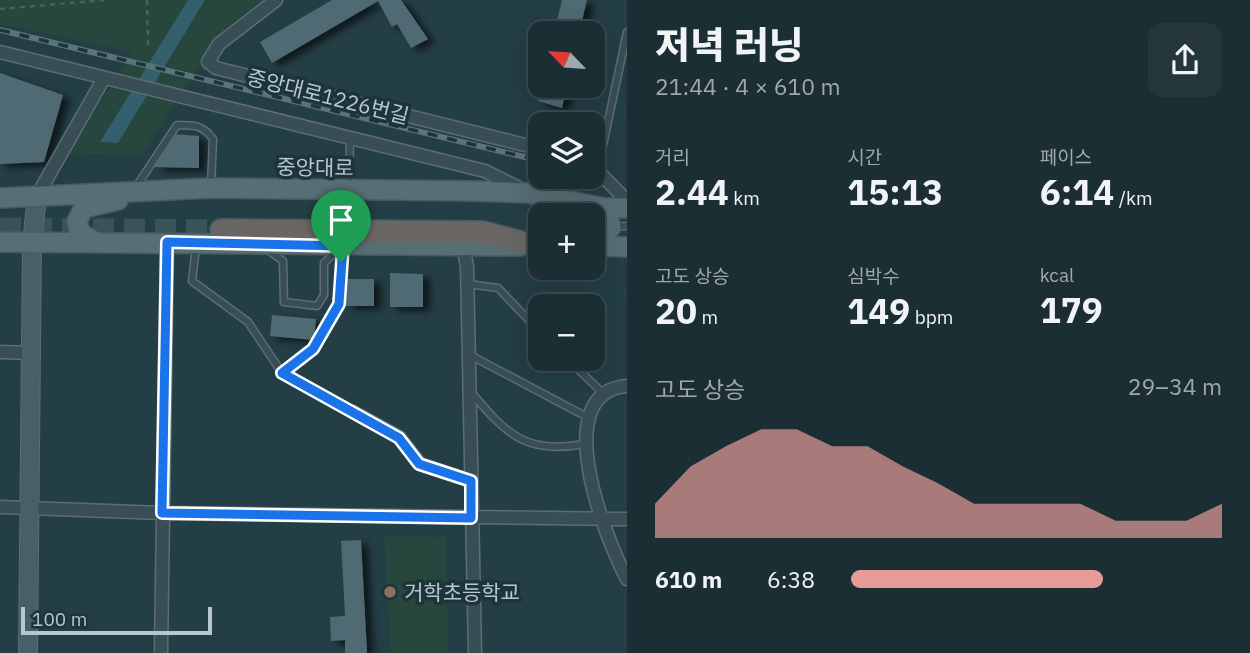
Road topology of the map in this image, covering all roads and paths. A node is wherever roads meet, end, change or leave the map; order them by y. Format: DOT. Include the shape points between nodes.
graph roads {
  1 [pos="105,0"];
  2 [pos="147,0"];
  3 [pos="276,0"];
  4 [pos="0,9"];
  5 [pos="627,32"];
  6 [pos="148,48"];
  7 [pos="0,52"];
  8 [pos="104,78"];
  9 [pos="605,129"];
  10 [pos="350,138"];
  11 [pos="528,146"];
  12 [pos="605,178"];
  13 [pos="211,188"];
  14 [pos="134,190"];
  15 [pos="349,190"];
  16 [pos="528,192"];
  17 [pos="37,196"];
  18 [pos="0,198"];
  19 [pos="627,201"];
  20 [pos="581,203"];
  21 [pos="605,208"];
  22 [pos="627,208"];
  23 [pos="221,230"];
  24 [pos="610,230"];
  25 [pos="0,242"];
  26 [pos="95,242"];
  27 [pos="167,242"];
  28 [pos="197,242"];
  29 [pos="259,242"];
  30 [pos="32,243"];
  31 [pos="528,243"];
  32 [pos="343,246"];
  33 [pos="463,246"];
  34 [pos="528,246"];
  35 [pos="605,246"];
  36 [pos="627,247"];
  37 [pos="467,284"];
  38 [pos="528,319"];
  39 [pos="0,352"];
  40 [pos="33,353"];
  41 [pos="468,354"];
  42 [pos="580,371"];
  43 [pos="282,373"];
  44 [pos="627,386"];
  45 [pos="469,391"];
  46 [pos="605,395"];
  47 [pos="353,412"];
  48 [pos="587,416"];
  49 [pos="584,444"];
  50 [pos="471,481"];
  51 [pos="0,507"];
  52 [pos="30,508"];
  53 [pos="162,513"];
  54 [pos="471,518"];
  55 [pos="627,519"];
  56 [pos="603,520"];
  57 [pos="627,579"];
  58 [pos="28,653"];
  59 [pos="161,653"];
  60 [pos="475,653"];
  1 -- 4 [label="path"];
  2 -- 6 [label="path"];
  3 -- 11 [label="street, 중앙대로1226번길" via="219,44 208,62 216,68"];
  5 -- 9 [label="lane"];
  7 -- 8 [label="street"];
  8 -- 10 [label="street"];
  8 -- 17 [label="street"];
  10 -- 15 [label="lane"];
  10 -- 16 [label="street" via="485,171"];
  12 -- 19 [label="street"];
  13 -- 14 [label="main road, 중앙대로"];
  13 -- 14 [label="lane" via="213,139 197,125 177,125"];
  13 -- 15 [label="main road, 중앙대로"];
  14 -- 17 [label="main road, 중앙대로"];
  14 -- 26 [label="main road" via="117,200 84,208 77,221 80,233"];
  15 -- 16 [label="main road, 중앙대로"];
  16 -- 20 [label="main road, 중앙대로"];
  17 -- 18 [label="main road, 중앙대로"];
  17 -- 30 [label="main road"];
  21 -- 22 [label="main road, 중앙대로"];
  21 -- 24 [label="main road"];
  23 -- 31 [label="highway" via="483,232"];
  25 -- 30 [label="main road"];
  26 -- 27 [label="main road"];
  26 -- 30 [label="main road"];
  27 -- 28 [label="main road"];
  27 -- 53 [label="street"];
  28 -- 29 [label="main road"];
  28 -- 43 [label="lane" via="192,281 248,322"];
  29 -- 32 [label="main road"];
  29 -- 32 [label="lane" via="283,261 285,302 317,306 324,295 324,263"];
  30 -- 40 [label="main road"];
  32 -- 33 [label="main road"];
  32 -- 43 [label="path" via="339,304 313,349"];
  33 -- 34 [label="main road"];
  33 -- 37 [label="street"];
  35 -- 36 [label="main road"];
  37 -- 38 [label="lane" via="498,288"];
  37 -- 41 [label="street"];
  39 -- 40 [label="street"];
  40 -- 52 [label="main road"];
  41 -- 45 [label="street"];
  41 -- 48 [label="lane"];
  42 -- 46 [label="lane"];
  43 -- 47 [label="lane"];
  44 -- 46 [label="street"];
  45 -- 49 [label="lane" via="510,434 554,450"];
  45 -- 50 [label="street"];
  46 -- 48 [label="street"];
  47 -- 50 [label="street" via="399,438 419,464"];
  48 -- 49 [label="street"];
  49 -- 56 [label="street"];
  50 -- 54 [label="street"];
  51 -- 52 [label="street"];
  52 -- 53 [label="street"];
  52 -- 58 [label="main road"];
  53 -- 54 [label="street"];
  53 -- 59 [label="street"];
  54 -- 56 [label="street"];
  54 -- 60 [label="street"];
  55 -- 56 [label="street"];
  56 -- 57 [label="street"];
}
